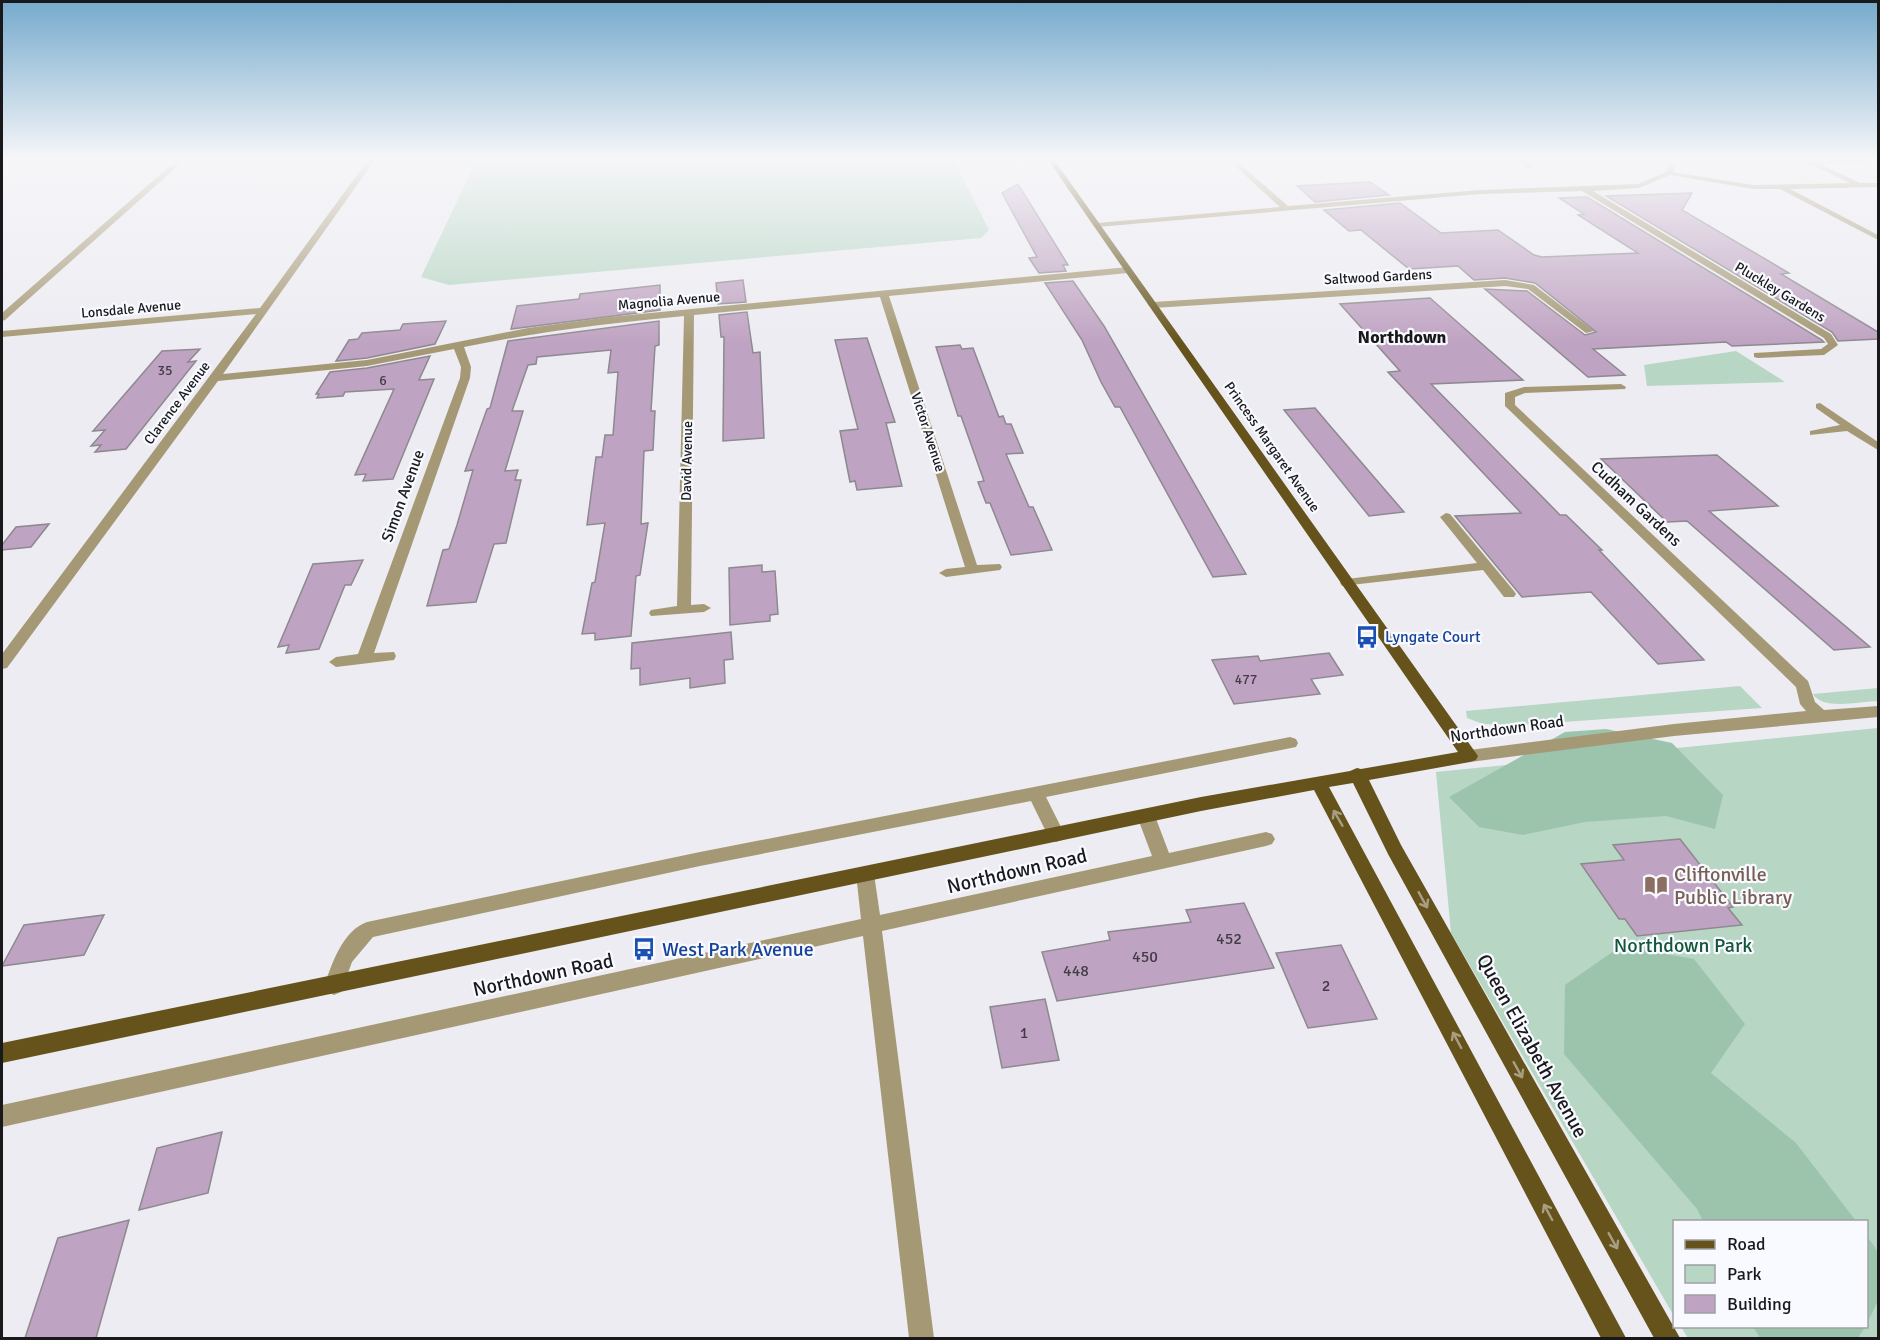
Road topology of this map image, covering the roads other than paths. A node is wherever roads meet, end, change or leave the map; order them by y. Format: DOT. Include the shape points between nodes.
graph roads {
  1 [pos="113,220"];
  2 [pos="328,220"];
  3 [pos="1093,220"];
  4 [pos="1167,220"];
  5 [pos="1635,220"];
  6 [pos="1843,220"];
  7 [pos="1097,225"];
  8 [pos="1878,238"];
  9 [pos="1128,270"];
  10 [pos="884,294"];
  11 [pos="1153,305"];
  12 [pos="262,311"];
  13 [pos="689,312"];
  14 [pos="2,318"];
  15 [pos="1589,331"];
  16 [pos="2,334"];
  17 [pos="458,345"];
  18 [pos="1758,355"];
  19 [pos="1797,355"];
  20 [pos="1812,365"];
  21 [pos="215,378"];
  22 [pos="1621,387"];
  23 [pos="1820,406"];
  24 [pos="1849,427"];
  25 [pos="1814,433"];
  26 [pos="1878,447"];
  27 [pos="1446,517"];
  28 [pos="1485,566"];
  29 [pos="995,567"];
  30 [pos="972,569"];
  31 [pos="946,573"];
  32 [pos="1347,583"];
  33 [pos="1509,594"];
  34 [pos="704,608"];
  35 [pos="684,610"];
  36 [pos="656,614"];
  37 [pos="389,656"];
  38 [pos="364,659"];
  39 [pos="336,662"];
  40 [pos="2,664"];
  41 [pos="1878,712"];
  42 [pos="1820,716"];
  43 [pos="1290,743"];
  44 [pos="1470,756"];
  45 [pos="1357,774"];
  46 [pos="1318,782"];
  47 [pos="1036,794"];
  48 [pos="1146,816"];
  49 [pos="1056,835"];
  50 [pos="1266,839"];
  51 [pos="1163,861"];
  52 [pos="865,874"];
  53 [pos="872,927"];
  54 [pos="334,986"];
  55 [pos="2,1053"];
  56 [pos="2,1116"];
  57 [pos="922,1338"];
  58 [pos="1614,1338"];
  59 [pos="1668,1338"];
  1 -- 14 [label="street"];
  2 -- 12 [label="street, Clarence Avenue"];
  3 -- 7 [label="main road, Princess Margaret Avenue"];
  4 -- 7 [label="street"];
  5 -- 19 [label="street, Pluckley Gardens" via="1828,336 1833,345 1824,352"];
  6 -- 8 [label="street"];
  7 -- 9 [label="main road, Princess Margaret Avenue"];
  9 -- 10 [label="street, Magnolia Avenue"];
  9 -- 11 [label="main road, Princess Margaret Avenue"];
  10 -- 13 [label="street, Magnolia Avenue"];
  10 -- 30 [label="street, Victor Avenue"];
  11 -- 15 [label="street, Saltwood Gardens" via="1505,283 1531,287"];
  11 -- 32 [label="main road, Princess Margaret Avenue"];
  12 -- 16 [label="street, Lonsdale Avenue"];
  12 -- 21 [label="street, Clarence Avenue"];
  13 -- 17 [label="street, Magnolia Avenue" via="573,324"];
  13 -- 35 [label="street, David Avenue"];
  17 -- 21 [label="street, Magnolia Avenue" via="367,363"];
  17 -- 38 [label="street, Simon Avenue" via="466,367 465,378"];
  18 -- 19 [label="street, Pluckley Gardens"];
  19 -- 20 [label="street"];
  21 -- 40 [label="street, Clarence Avenue"];
  22 -- 42 [label="street, Cudham Gardens" via="1524,390 1509,396 1510,406 1803,685 1808,704"];
  23 -- 24 [label="street"];
  24 -- 25 [label="street"];
  24 -- 26 [label="street"];
  27 -- 28 [label="street"];
  28 -- 32 [label="street"];
  28 -- 33 [label="street"];
  29 -- 30 [label="street"];
  30 -- 31 [label="street"];
  32 -- 44 [label="main road, Princess Margaret Avenue"];
  34 -- 35 [label="street"];
  35 -- 36 [label="street"];
  37 -- 38 [label="street"];
  38 -- 39 [label="street"];
  41 -- 42 [label="street, Northdown Road"];
  42 -- 44 [label="street, Northdown Road" via="1613,735"];
  43 -- 47 [label="street"];
  44 -- 45 [label="main road, Northdown Road"];
  45 -- 46 [label="main road, Northdown Road"];
  45 -- 59 [label="main road, Queen Elizabeth Avenue, one-way" via="1394,849"];
  46 -- 48 [label="main road, Northdown Road"];
  58 -- 46 [label="main road, one-way"];
  47 -- 49 [label="street, Northdown Road"];
  47 -- 54 [label="street" via="700,859 368,930 344,957"];
  48 -- 49 [label="main road, Northdown Road"];
  48 -- 51 [label="street"];
  49 -- 52 [label="main road, Northdown Road"];
  50 -- 51 [label="street, Northdown Road"];
  51 -- 53 [label="street, Northdown Road"];
  52 -- 53 [label="street"];
  52 -- 54 [label="main road, Northdown Road"];
  53 -- 56 [label="street, Northdown Road"];
  53 -- 57 [label="street"];
  54 -- 55 [label="main road, Northdown Road"];
}
